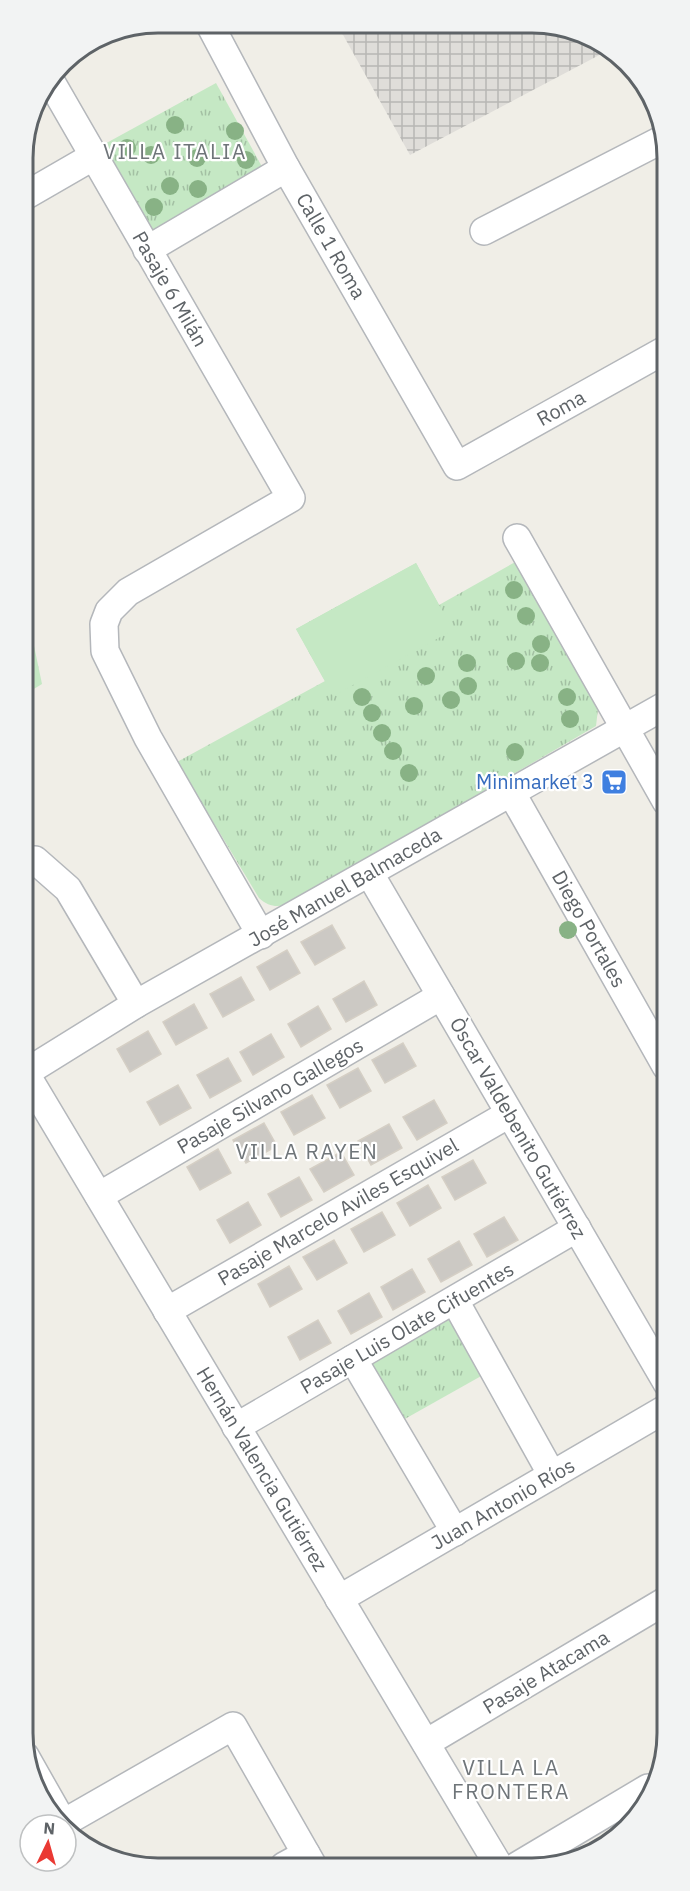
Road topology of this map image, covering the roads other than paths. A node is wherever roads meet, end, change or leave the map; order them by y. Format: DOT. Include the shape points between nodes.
graph roads {
  1 [pos="214,33"];
  2 [pos="54,88"];
  3 [pos="656,143"];
  4 [pos="94,156"];
  5 [pos="286,168"];
  6 [pos="33,191"];
  7 [pos="484,231"];
  8 [pos="147,250"];
  9 [pos="657,354"];
  10 [pos="457,466"];
  11 [pos="517,538"];
  12 [pos="657,710"];
  13 [pos="624,727"];
  14 [pos="657,785"];
  15 [pos="511,792"];
  16 [pos="35,860"];
  17 [pos="370,874"];
  18 [pos="261,935"];
  19 [pos="441,996"];
  20 [pos="136,1004"];
  21 [pos="657,1050"];
  22 [pos="33,1067"];
  23 [pos="33,1085"];
  24 [pos="509,1114"];
  25 [pos="99,1196"];
  26 [pos="577,1228"];
  27 [pos="455,1301"];
  28 [pos="167,1311"];
  29 [pos="353,1359"];
  30 [pos="657,1366"];
  31 [pos="657,1414"];
  32 [pos="236,1426"];
  33 [pos="552,1475"];
  34 [pos="455,1532"];
  35 [pos="339,1599"];
  36 [pos="657,1606"];
  37 [pos="426,1743"];
  38 [pos="642,1791"];
  39 [pos="78,1815"];
  40 [pos="299,1858"];
  41 [pos="494,1858"];
  42 [pos="530,1858"];
  1 -- 5 [label="street, Calle 1 Roma"];
  2 -- 4 [label="street, Pasaje 6 Milán"];
  3 -- 7 [label="street"];
  4 -- 6 [label="street"];
  4 -- 8 [label="street, Pasaje 6 Milán"];
  5 -- 8 [label="street"];
  5 -- 10 [label="street, Calle 1 Roma"];
  8 -- 18 [label="street, Pasaje 6 Milán" via="291,498 128,592 109,611 103,638 105,651 148,738"];
  9 -- 10 [label="street, Roma"];
  11 -- 13 [label="street"];
  12 -- 13 [label="street, José Manuel Balmaceda"];
  13 -- 14 [label="street"];
  13 -- 15 [label="street, José Manuel Balmaceda"];
  15 -- 17 [label="street, José Manuel Balmaceda"];
  15 -- 21 [label="street, Diego Portales"];
  16 -- 20 [label="street" via="68,889"];
  17 -- 18 [label="street, José Manuel Balmaceda"];
  17 -- 19 [label="street, Òscar Valdebenito Gutiérrez"];
  18 -- 20 [label="street, José Manuel Balmaceda"];
  19 -- 24 [label="street, Òscar Valdebenito Gutiérrez"];
  19 -- 25 [label="street, Pasaje Silvano Gallegos"];
  20 -- 22 [label="street, José Manuel Balmaceda"];
  23 -- 25 [label="street, Hernán Valencia Gutiérrez"];
  24 -- 26 [label="street, Òscar Valdebenito Gutiérrez"];
  24 -- 28 [label="street, Pasaje Marcelo Aviles Esquivel"];
  25 -- 28 [label="street, Hernán Valencia Gutiérrez"];
  26 -- 27 [label="street, Pasaje Luis Olate Cifuentes"];
  26 -- 30 [label="street, Òscar Valdebenito Gutiérrez"];
  27 -- 29 [label="street, Pasaje Luis Olate Cifuentes"];
  27 -- 33 [label="street"];
  28 -- 32 [label="street, Hernán Valencia Gutiérrez"];
  29 -- 32 [label="street, Pasaje Luis Olate Cifuentes"];
  29 -- 34 [label="street"];
  31 -- 33 [label="street, Juan Antonio Ríos"];
  32 -- 35 [label="street, Hernán Valencia Gutiérrez"];
  33 -- 34 [label="street, Juan Antonio Ríos"];
  34 -- 35 [label="street, Juan Antonio Ríos"];
  35 -- 37 [label="street, Hernán Valencia Gutiérrez"];
  36 -- 37 [label="street, Pasaje Atacama"];
  37 -- 41 [label="street, Hernán Valencia Gutiérrez"];
  38 -- 42 [label="street"];
  39 -- 40 [label="street" via="233,1726"];
}
